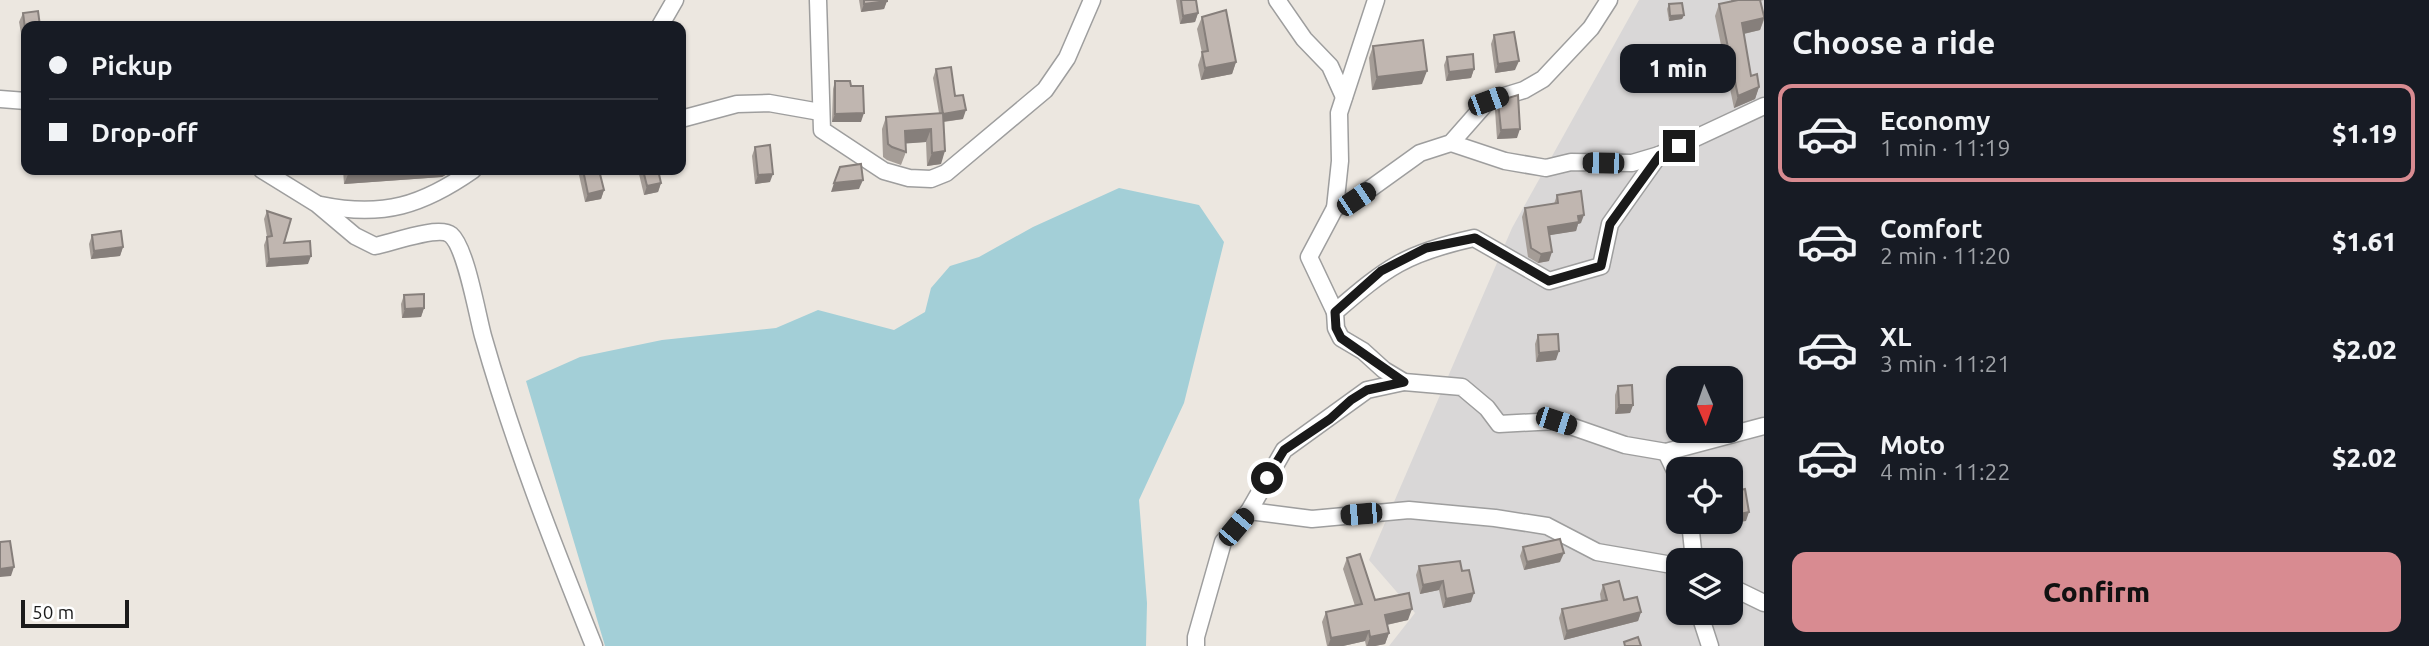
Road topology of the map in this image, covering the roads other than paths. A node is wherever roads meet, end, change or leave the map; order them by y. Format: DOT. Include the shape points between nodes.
graph roads {
  1 [pos="675,0"];
  2 [pos="818,0"];
  3 [pos="1092,0"];
  4 [pos="1276,0"];
  5 [pos="1376,0"];
  6 [pos="1609,0"];
  7 [pos="663,21"];
  8 [pos="1344,97"];
  9 [pos="0,99"];
  10 [pos="21,101"];
  11 [pos="1764,106"];
  12 [pos="820,112"];
  13 [pos="686,118"];
  14 [pos="1451,144"];
  15 [pos="1660,155"];
  16 [pos="269,175"];
  17 [pos="466,175"];
  18 [pos="317,204"];
  19 [pos="1335,208"];
  20 [pos="1335,312"];
  21 [pos="1404,382"];
  22 [pos="1764,426"];
  23 [pos="1666,452"];
  24 [pos="1668,457"];
  25 [pos="1249,511"];
  26 [pos="1666,564"];
  27 [pos="1743,593"];
  28 [pos="1764,603"];
  29 [pos="1703,625"];
  30 [pos="594,646"];
  31 [pos="1196,646"];
  32 [pos="1710,646"];
  1 -- 7 [label="street"];
  2 -- 12 [label="street"];
  3 -- 12 [label="street" via="1067,58 1045,90 946,173 931,179 884,171 822,130"];
  4 -- 8 [label="street" via="1331,66"];
  5 -- 8 [label="street"];
  6 -- 14 [label="street" via="1591,28 1543,79 1488,101"];
  8 -- 19 [label="street" via="1339,113"];
  9 -- 10 [label="street"];
  11 -- 15 [label="street"];
  12 -- 13 [label="street" via="769,103 737,104"];
  14 -- 15 [label="street" via="1505,162 1546,168 1572,162 1632,163"];
  14 -- 19 [label="street" via="1420,153 1356,199"];
  15 -- 20 [label="street" via="1610,224 1601,266 1549,281 1475,238 1426,248 1381,271"];
  16 -- 18 [label="street"];
  17 -- 18 [label="street" via="441,192 405,206 349,211"];
  18 -- 30 [label="street" via="374,246 438,230 451,235 463,252 515,438"];
  19 -- 20 [label="street" via="1310,257"];
  20 -- 21 [label="street" via="1341,338"];
  21 -- 23 [label="street" via="1462,387 1499,424 1556,421 1625,445"];
  21 -- 25 [label="street" via="1367,390 1284,450"];
  22 -- 23 [label="street"];
  23 -- 24 [label="street"];
  25 -- 26 [label="street" via="1312,519 1409,510 1495,518 1547,526 1597,552"];
  25 -- 31 [label="street" via="1223,542"];
  27 -- 28 [label="street"];
  29 -- 32 [label="street"];
}
